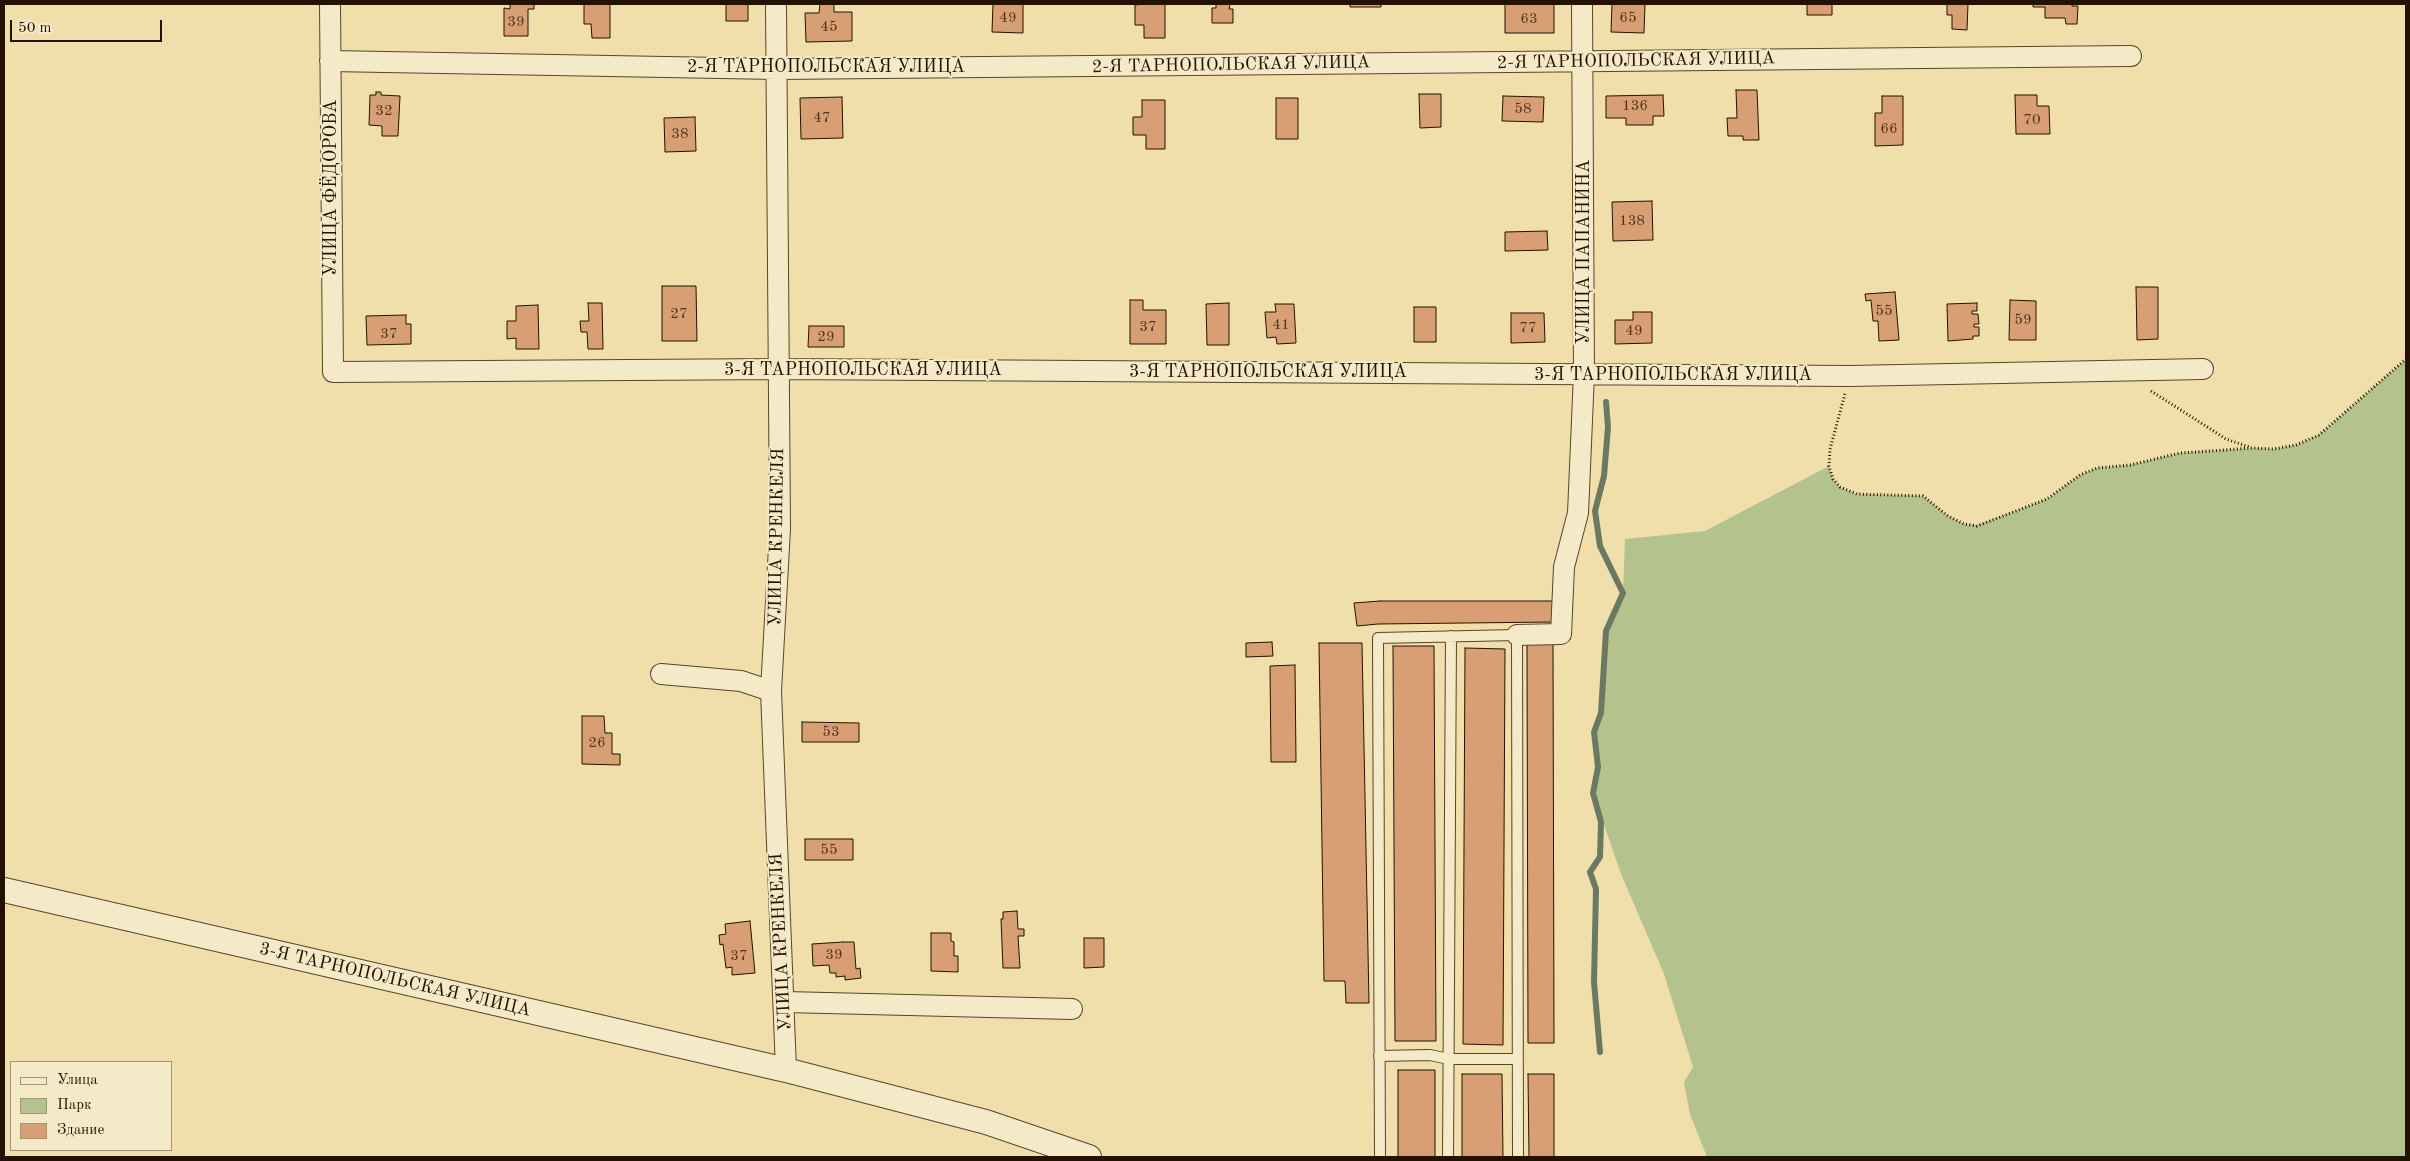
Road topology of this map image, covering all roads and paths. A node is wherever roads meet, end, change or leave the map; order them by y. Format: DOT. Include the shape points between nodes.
graph roads {
  1 [pos="330,4"];
  2 [pos="776,4"];
  3 [pos="1582,4"];
  4 [pos="2131,56"];
  5 [pos="330,61"];
  6 [pos="1583,61"];
  7 [pos="777,69"];
  8 [pos="2406,359"];
  9 [pos="778,369"];
  10 [pos="2203,369"];
  11 [pos="333,372"];
  12 [pos="2121,372"];
  13 [pos="1584,374"];
  14 [pos="1850,376"];
  15 [pos="2252,448"];
  16 [pos="1517,635"];
  17 [pos="1451,636"];
  18 [pos="661,674"];
  19 [pos="772,691"];
  20 [pos="4,890"];
  21 [pos="785,1002"];
  22 [pos="1072,1010"];
  23 [pos="1379,1056"];
  24 [pos="1449,1059"];
  25 [pos="1517,1059"];
  26 [pos="786,1070"];
  27 [pos="1089,1157"];
  28 [pos="1380,1157"];
  29 [pos="1448,1157"];
  30 [pos="1518,1157"];
  1 -- 5 [label="street, УЛИЦА ФЁДОРОВА"];
  2 -- 7 [label="street, УЛИЦА КРЕНКЕЛЯ"];
  3 -- 6 [label="street, УЛИЦА ПАПАНИНА"];
  4 -- 6 [label="street, 2-Я ТАРНОПОЛЬСКАЯ УЛИЦА"];
  5 -- 7 [label="street, 2-Я ТАРНОПОЛЬСКАЯ УЛИЦА"];
  5 -- 11 [label="street, УЛИЦА ФЁДОРОВА"];
  6 -- 7 [label="street, 2-Я ТАРНОПОЛЬСКАЯ УЛИЦА"];
  6 -- 13 [label="street, УЛИЦА ПАПАНИНА"];
  7 -- 9 [label="street, УЛИЦА КРЕНКЕЛЯ"];
  8 -- 15 [label="path" via="2319,435 2281,448"];
  9 -- 11 [label="street, 3-Я ТАРНОПОЛЬСКАЯ УЛИЦА"];
  9 -- 13 [label="street, 3-Я ТАРНОПОЛЬСКАЯ УЛИЦА"];
  9 -- 19 [label="street, УЛИЦА КРЕНКЕЛЯ" via="780,528"];
  10 -- 12 [label="street, 3-Я ТАРНОПОЛЬСКАЯ УЛИЦА"];
  12 -- 14 [label="street, 3-Я ТАРНОПОЛЬСКАЯ УЛИЦА"];
  12 -- 15 [label="path" via="2226,439"];
  13 -- 14 [label="street, 3-Я ТАРНОПОЛЬСКАЯ УЛИЦА"];
  13 -- 16 [label="street, УЛИЦА ПАПАНИНА" via="1578,514 1564,567 1561,634"];
  14 -- 15 [label="path" via="1830,449 1829,466 1833,479 1840,487 1856,494 1923,496 1964,524 1977,526 2027,508 2097,468 2130,465 2180,453"];
  16 -- 17 [label="lane"];
  16 -- 25 [label="lane"];
  17 -- 23 [label="lane" via="1378,638"];
  17 -- 24 [label="lane"];
  18 -- 19 [label="street" via="741,681"];
  19 -- 21 [label="street, УЛИЦА КРЕНКЕЛЯ"];
  20 -- 26 [label="street, 3-Я ТАРНОПОЛЬСКАЯ УЛИЦА"];
  21 -- 22 [label="street"];
  21 -- 26 [label="street, УЛИЦА КРЕНКЕЛЯ"];
  23 -- 24 [label="lane" via="1430,1055"];
  23 -- 28 [label="lane"];
  24 -- 25 [label="lane"];
  24 -- 29 [label="lane"];
  25 -- 30 [label="lane"];
  26 -- 27 [label="street, 3-Я ТАРНОПОЛЬСКАЯ УЛИЦА" via="986,1122"];
}
